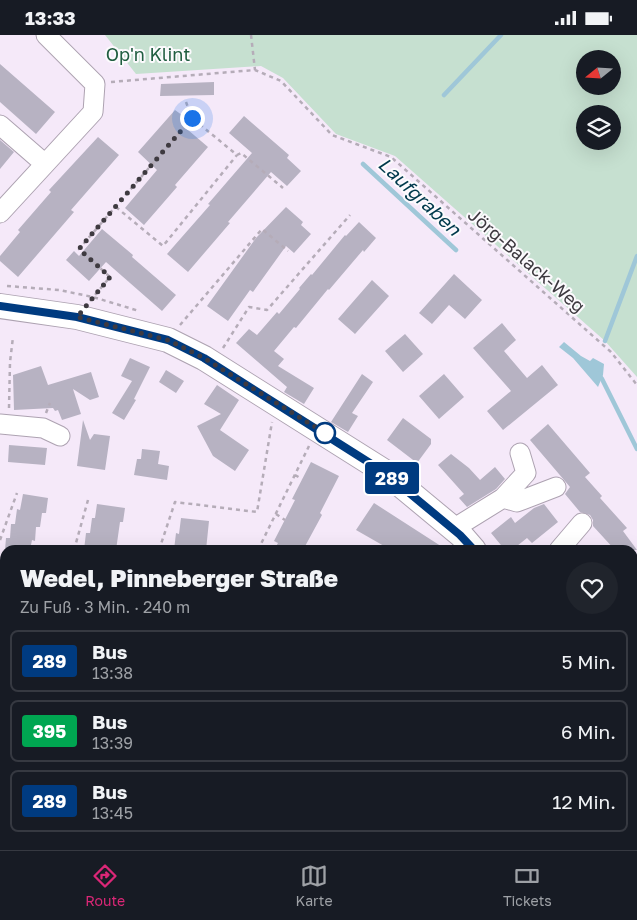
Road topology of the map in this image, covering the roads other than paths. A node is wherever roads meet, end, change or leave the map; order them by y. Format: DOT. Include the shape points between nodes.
graph roads {
  1 [pos="46,35"];
  2 [pos="0,125"];
  3 [pos="44,165"];
  4 [pos="0,213"];
  5 [pos="0,306"];
  6 [pos="4,417"];
  7 [pos="52,432"];
  8 [pos="520,453"];
  9 [pos="556,487"];
  10 [pos="503,498"];
  11 [pos="582,523"];
  12 [pos="453,529"];
  13 [pos="469,545"];
  14 [pos="563,545"];
  1 -- 3 [label="street" via="95,83 93,112"];
  2 -- 3 [label="street"];
  3 -- 4 [label="street"];
  5 -- 12 [label="main road" via="77,317 168,340 212,363 384,472"];
  6 -- 7 [label="street"];
  8 -- 10 [label="street" via="526,473"];
  9 -- 10 [label="street" via="517,502"];
  10 -- 12 [label="street"];
  11 -- 14 [label="street"];
  12 -- 13 [label="main road"];
}
